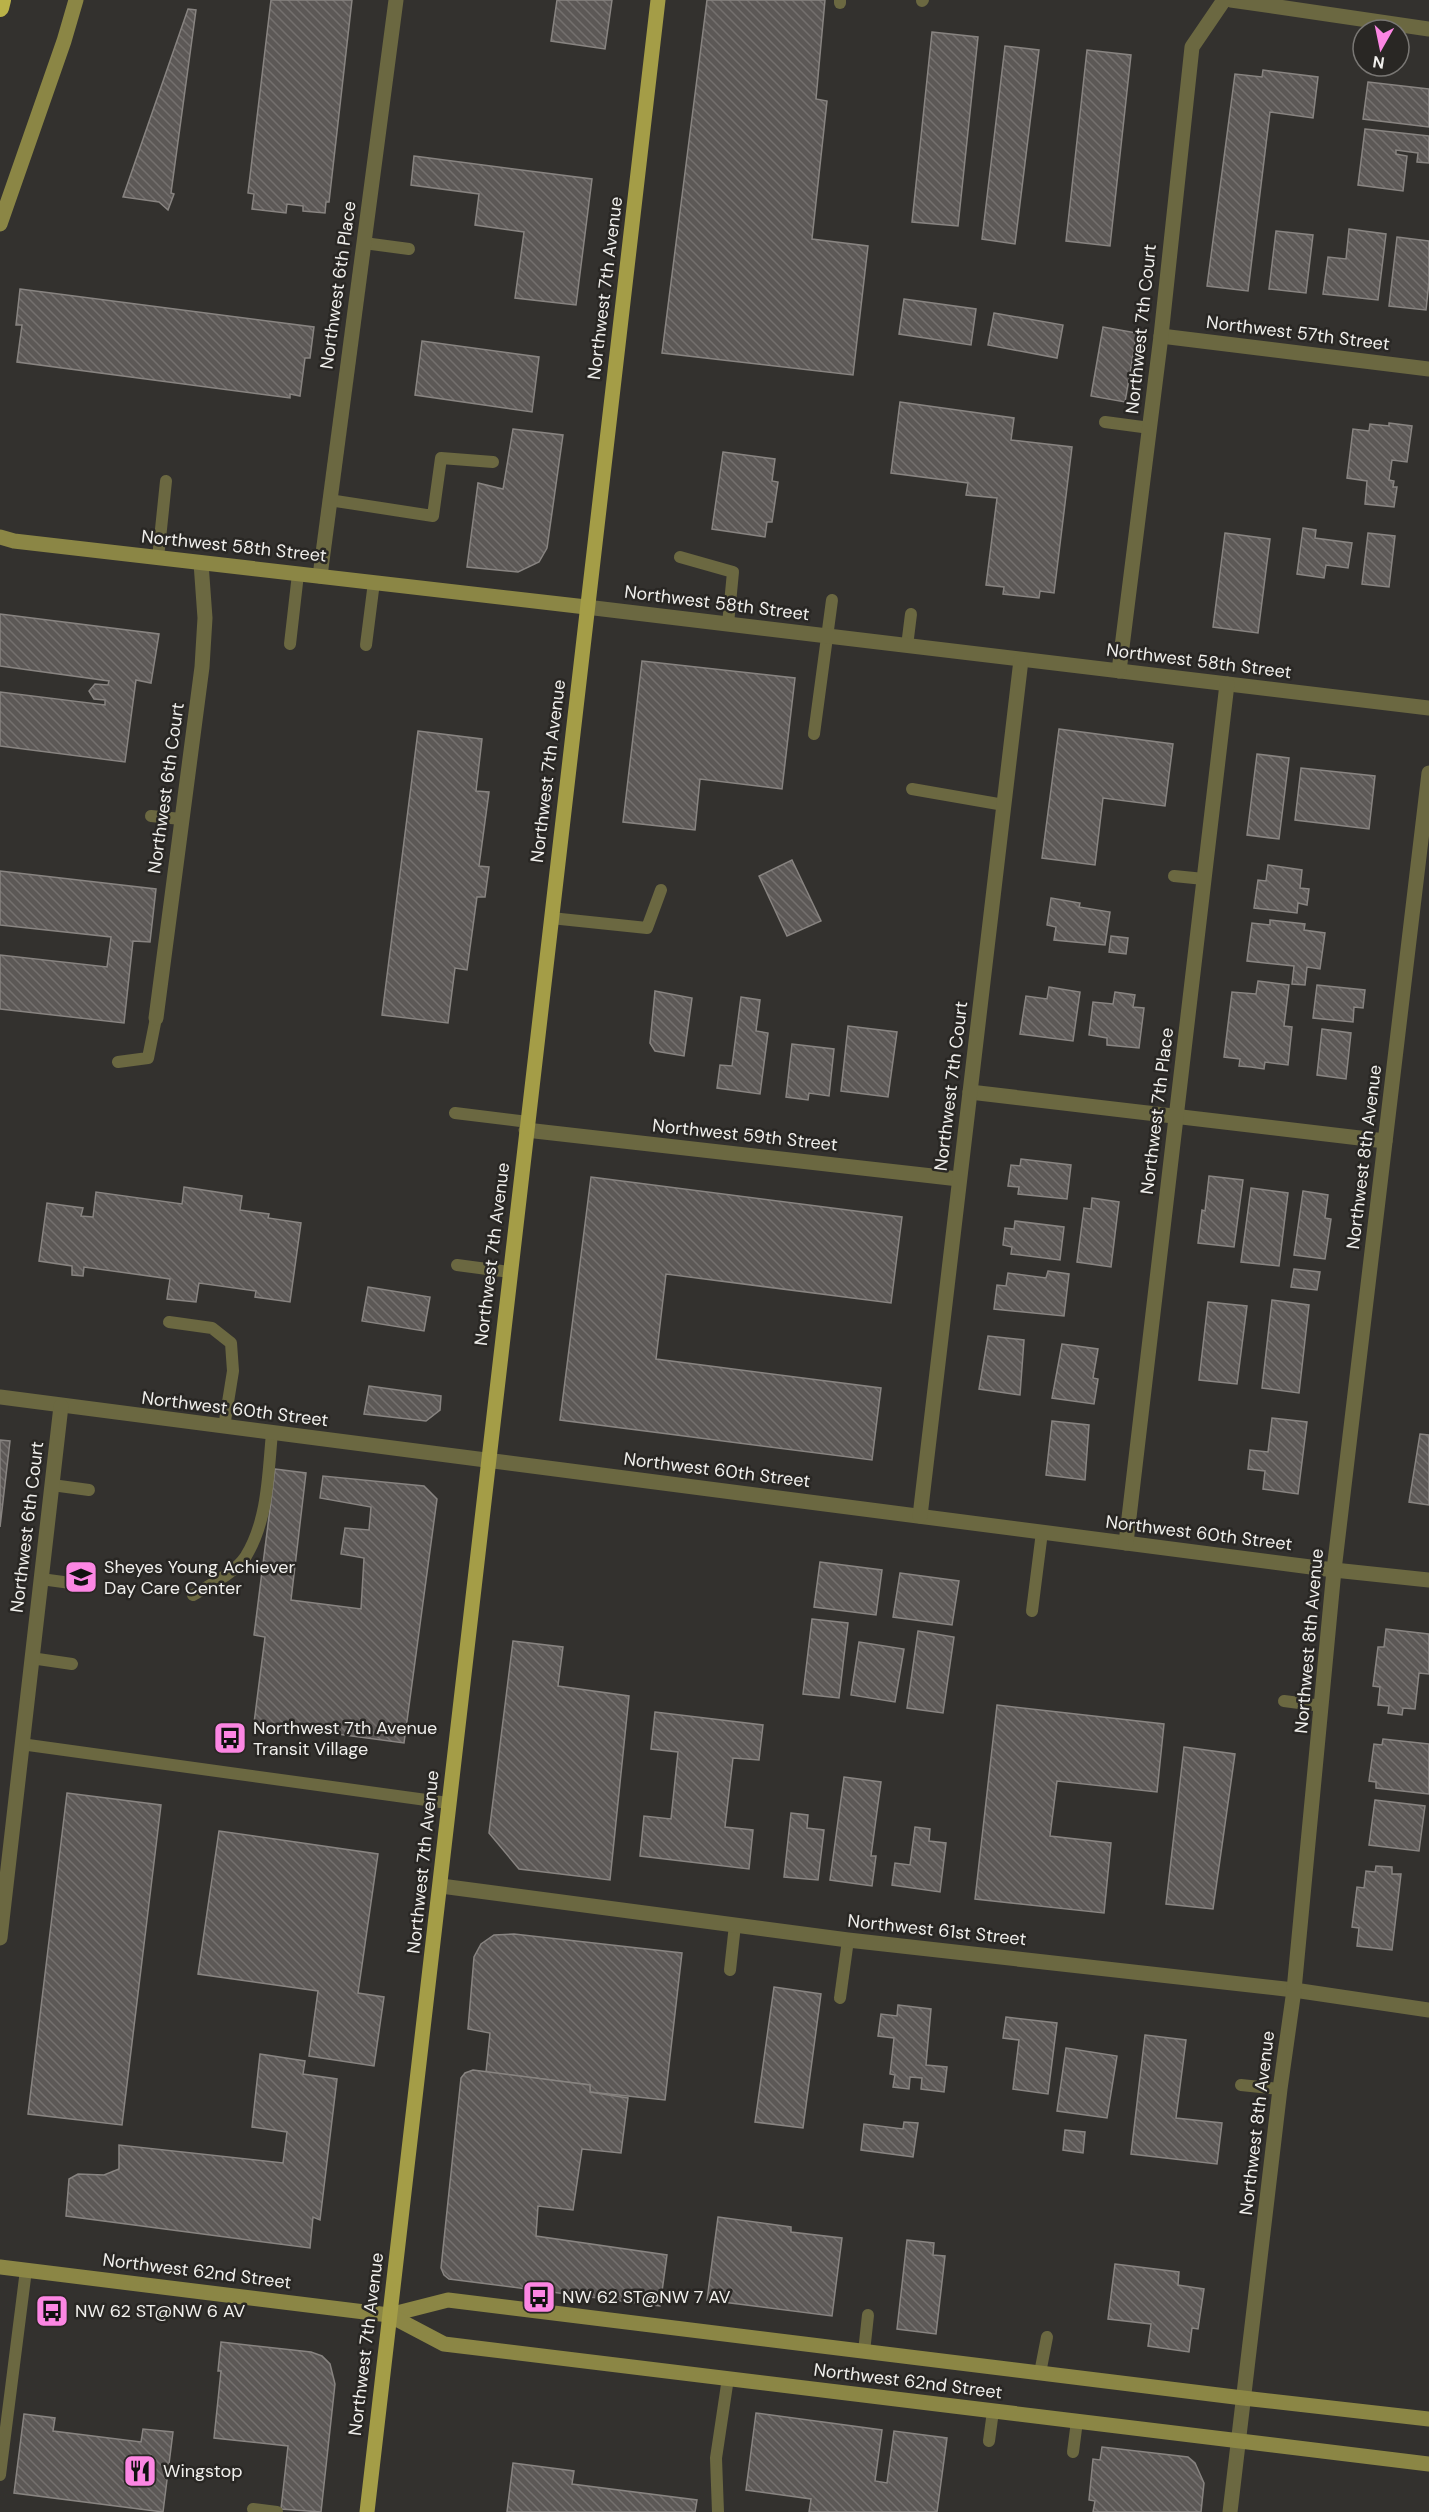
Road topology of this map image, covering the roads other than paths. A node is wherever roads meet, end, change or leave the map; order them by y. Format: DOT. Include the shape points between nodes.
graph roads {
  1 [pos="2,0"];
  2 [pos="76,0"];
  3 [pos="396,0"];
  4 [pos="658,0"];
  5 [pos="1224,0"];
  6 [pos="1231,0"];
  7 [pos="0,8"];
  8 [pos="1429,29"];
  9 [pos="0,225"];
  10 [pos="364,243"];
  11 [pos="409,249"];
  12 [pos="1161,336"];
  13 [pos="1429,369"];
  14 [pos="1105,422"];
  15 [pos="1150,428"];
  16 [pos="493,462"];
  17 [pos="166,481"];
  18 [pos="329,500"];
  19 [pos="0,537"];
  20 [pos="680,557"];
  21 [pos="158,558"];
  22 [pos="201,562"];
  23 [pos="298,574"];
  24 [pos="320,576"];
  25 [pos="374,582"];
  26 [pos="832,600"];
  27 [pos="586,607"];
  28 [pos="911,614"];
  29 [pos="728,624"];
  30 [pos="829,636"];
  31 [pos="290,644"];
  32 [pos="366,645"];
  33 [pos="907,646"];
  34 [pos="1021,660"];
  35 [pos="1119,671"];
  36 [pos="1227,684"];
  37 [pos="1429,708"];
  38 [pos="814,734"];
  39 [pos="1429,773"];
  40 [pos="912,789"];
  41 [pos="1004,805"];
  42 [pos="151,816"];
  43 [pos="180,819"];
  44 [pos="1174,876"];
  45 [pos="1204,879"];
  46 [pos="662,890"];
  47 [pos="551,918"];
  48 [pos="156,1018"];
  49 [pos="118,1062"];
  50 [pos="970,1092"];
  51 [pos="455,1113"];
  52 [pos="1176,1116"];
  53 [pos="527,1126"];
  54 [pos="1385,1141"];
  55 [pos="959,1179"];
  56 [pos="457,1265"];
  57 [pos="510,1272"];
  58 [pos="169,1322"];
  59 [pos="0,1397"];
  60 [pos="61,1406"];
  61 [pos="224,1427"];
  62 [pos="272,1433"];
  63 [pos="488,1460"];
  64 [pos="51,1485"];
  65 [pos="89,1490"];
  66 [pos="920,1516"];
  67 [pos="1042,1532"];
  68 [pos="1126,1543"];
  69 [pos="1334,1570"];
  70 [pos="41,1579"];
  71 [pos="1429,1580"];
  72 [pos="78,1584"];
  73 [pos="193,1595"];
  74 [pos="1032,1611"];
  75 [pos="31,1658"];
  76 [pos="72,1664"];
  77 [pos="1284,1701"];
  78 [pos="1322,1706"];
  79 [pos="21,1744"];
  80 [pos="448,1803"];
  81 [pos="441,1886"];
  82 [pos="735,1925"];
  83 [pos="0,1938"];
  84 [pos="848,1940"];
  85 [pos="730,1970"];
  86 [pos="1294,1990"];
  87 [pos="840,1998"];
  88 [pos="1429,2010"];
  89 [pos="1241,2085"];
  90 [pos="1280,2089"];
  91 [pos="0,2267"];
  92 [pos="26,2270"];
  93 [pos="389,2315"];
  94 [pos="868,2315"];
  95 [pos="1047,2337"];
  96 [pos="864,2352"];
  97 [pos="1040,2373"];
  98 [pos="728,2378"];
  99 [pos="1244,2398"];
  100 [pos="993,2411"];
  101 [pos="1429,2419"];
  102 [pos="1077,2421"];
  103 [pos="989,2440"];
  104 [pos="1238,2441"];
  105 [pos="1073,2452"];
  106 [pos="1429,2464"];
  107 [pos="0,2475"];
  108 [pos="254,2509"];
  109 [pos="277,2512"];
  110 [pos="367,2512"];
  111 [pos="718,2512"];
  112 [pos="1230,2512"];
  1 -- 7 [label="highway"];
  2 -- 9 [label="main road"];
  3 -- 10 [label="street, Northwest 6th Place"];
  4 -- 27 [label="main road, Northwest 7th Avenue"];
  5 -- 12 [label="street, Northwest 7th Court" via="1192,46"];
  6 -- 8 [label="street"];
  10 -- 11 [label="lane"];
  10 -- 18 [label="street, Northwest 6th Place"];
  12 -- 13 [label="street, Northwest 57th Street"];
  12 -- 15 [label="street, Northwest 7th Court"];
  14 -- 15 [label="lane"];
  15 -- 35 [label="street, Northwest 7th Court"];
  16 -- 18 [label="lane" via="441,458 433,516"];
  17 -- 21 [label="lane"];
  18 -- 24 [label="street, Northwest 6th Place"];
  19 -- 21 [label="main road, Northwest 58th Street"];
  20 -- 29 [label="lane" via="733,572"];
  21 -- 22 [label="main road, Northwest 58th Street"];
  22 -- 23 [label="main road, Northwest 58th Street"];
  22 -- 43 [label="street, Northwest 6th Court" via="205,618 202,667"];
  23 -- 24 [label="main road, Northwest 58th Street"];
  23 -- 31 [label="lane"];
  24 -- 25 [label="main road, Northwest 58th Street"];
  25 -- 27 [label="main road, Northwest 58th Street"];
  25 -- 32 [label="lane"];
  26 -- 30 [label="lane"];
  27 -- 29 [label="street, Northwest 58th Street"];
  27 -- 47 [label="main road, Northwest 7th Avenue"];
  28 -- 33 [label="lane"];
  29 -- 30 [label="street, Northwest 58th Street"];
  30 -- 33 [label="street, Northwest 58th Street"];
  30 -- 38 [label="lane"];
  33 -- 34 [label="street, Northwest 58th Street"];
  34 -- 35 [label="street, Northwest 58th Street"];
  34 -- 41 [label="street, Northwest 7th Court"];
  35 -- 36 [label="street, Northwest 58th Street"];
  36 -- 37 [label="street, Northwest 58th Street"];
  36 -- 45 [label="street, Northwest 7th Place"];
  39 -- 54 [label="street, Northwest 8th Avenue"];
  40 -- 41 [label="lane"];
  41 -- 50 [label="street, Northwest 7th Court"];
  42 -- 43 [label="lane"];
  43 -- 48 [label="street, Northwest 6th Court"];
  44 -- 45 [label="lane"];
  45 -- 52 [label="street, Northwest 7th Place"];
  46 -- 47 [label="lane" via="647,928"];
  47 -- 53 [label="main road, Northwest 7th Avenue"];
  48 -- 49 [label="lane" via="148,1058"];
  50 -- 52 [label="street"];
  50 -- 55 [label="street, Northwest 7th Court"];
  51 -- 53 [label="lane"];
  52 -- 54 [label="street"];
  52 -- 68 [label="street, Northwest 7th Place"];
  53 -- 55 [label="street, Northwest 59th Street"];
  53 -- 57 [label="main road, Northwest 7th Avenue"];
  54 -- 69 [label="street, Northwest 8th Avenue"];
  55 -- 66 [label="street, Northwest 7th Court"];
  56 -- 57 [label="lane"];
  57 -- 63 [label="main road, Northwest 7th Avenue"];
  58 -- 61 [label="lane" via="212,1328 231,1343 233,1371"];
  59 -- 60 [label="street, Northwest 60th Street"];
  60 -- 61 [label="street, Northwest 60th Street"];
  60 -- 64 [label="street, Northwest 6th Court"];
  61 -- 62 [label="street, Northwest 60th Street"];
  62 -- 63 [label="street, Northwest 60th Street"];
  62 -- 73 [label="lane" via="262,1518 245,1557"];
  63 -- 66 [label="street, Northwest 60th Street"];
  63 -- 80 [label="main road, Northwest 7th Avenue"];
  64 -- 65 [label="lane"];
  64 -- 70 [label="street, Northwest 6th Court"];
  66 -- 67 [label="street, Northwest 60th Street"];
  67 -- 68 [label="street, Northwest 60th Street"];
  67 -- 74 [label="lane"];
  68 -- 69 [label="street, Northwest 60th Street"];
  69 -- 71 [label="street, Northwest 60th Street"];
  69 -- 78 [label="street, Northwest 8th Avenue"];
  70 -- 72 [label="lane"];
  70 -- 75 [label="street, Northwest 6th Court"];
  75 -- 76 [label="lane"];
  75 -- 79 [label="street, Northwest 6th Court"];
  77 -- 78 [label="lane"];
  78 -- 86 [label="street, Northwest 8th Avenue"];
  79 -- 80 [label="lane"];
  79 -- 83 [label="street, Northwest 6th Court"];
  80 -- 81 [label="main road, Northwest 7th Avenue"];
  81 -- 82 [label="street, Northwest 61st Street"];
  81 -- 93 [label="main road, Northwest 7th Avenue"];
  82 -- 84 [label="street, Northwest 61st Street"];
  82 -- 85 [label="lane"];
  84 -- 86 [label="street, Northwest 61st Street"];
  84 -- 87 [label="lane"];
  86 -- 88 [label="street, Northwest 61st Street"];
  86 -- 90 [label="street, Northwest 8th Avenue"];
  89 -- 90 [label="lane"];
  90 -- 99 [label="street, Northwest 8th Avenue"];
  91 -- 92 [label="main road, Northwest 62nd Street"];
  92 -- 93 [label="main road, Northwest 62nd Street"];
  92 -- 107 [label="lane"];
  93 -- 96 [label="main road, Northwest 62nd Street" via="448,2300"];
  93 -- 98 [label="main road, Northwest 62nd Street" via="444,2344"];
  93 -- 110 [label="main road, Northwest 7th Avenue"];
  94 -- 96 [label="lane"];
  95 -- 97 [label="lane"];
  96 -- 97 [label="main road, Northwest 62nd Street"];
  97 -- 99 [label="main road, Northwest 62nd Street"];
  98 -- 100 [label="main road, Northwest 62nd Street"];
  98 -- 111 [label="lane" via="716,2458"];
  99 -- 101 [label="main road, Northwest 62nd Street"];
  99 -- 104 [label="street, Northwest 8th Avenue"];
  100 -- 102 [label="main road, Northwest 62nd Street"];
  100 -- 103 [label="lane"];
  102 -- 104 [label="main road, Northwest 62nd Street"];
  102 -- 105 [label="lane"];
  104 -- 106 [label="main road, Northwest 62nd Street"];
  104 -- 112 [label="street, Northwest 8th Avenue"];
  108 -- 109 [label="lane"];
}
